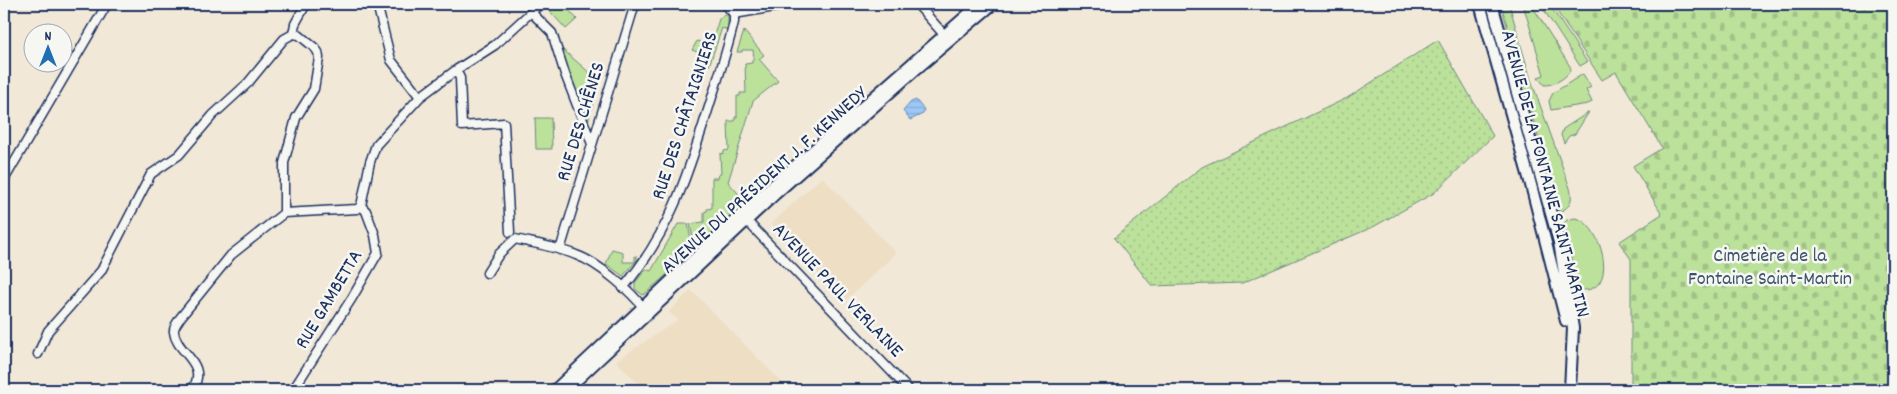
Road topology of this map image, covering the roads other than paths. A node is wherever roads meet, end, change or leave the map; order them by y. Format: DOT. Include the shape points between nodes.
graph roads {
  1 [pos="107,4"];
  2 [pos="306,4"];
  3 [pos="377,4"];
  4 [pos="540,4"];
  5 [pos="635,4"];
  6 [pos="725,4"];
  7 [pos="784,4"];
  8 [pos="917,4"];
  9 [pos="980,4"];
  10 [pos="994,4"];
  11 [pos="1492,4"];
  12 [pos="1481,6"];
  13 [pos="531,12"];
  14 [pos="734,14"];
  15 [pos="293,34"];
  16 [pos="947,38"];
  17 [pos="456,70"];
  18 [pos="420,97"];
  19 [pos="592,144"];
  20 [pos="4,180"];
  21 [pos="1531,185"];
  22 [pos="361,206"];
  23 [pos="284,212"];
  24 [pos="744,217"];
  25 [pos="1552,219"];
  26 [pos="510,232"];
  27 [pos="560,250"];
  28 [pos="487,273"];
  29 [pos="623,288"];
  30 [pos="644,310"];
  31 [pos="38,354"];
  32 [pos="1570,387"];
  33 [pos="192,390"];
  34 [pos="293,390"];
  35 [pos="555,390"];
  36 [pos="566,390"];
  37 [pos="909,390"];
  1 -- 20 [label="street"];
  2 -- 15 [label="street"];
  3 -- 18 [label="street" via="391,60"];
  4 -- 13 [label="street"];
  5 -- 19 [label="street, RUE DES CHÊNES"];
  6 -- 14 [label="street, RUE DES CHÂTAIGNIERS"];
  7 -- 14 [label="street"];
  8 -- 16 [label="street"];
  9 -- 16 [label="main road, AVENUE DU PRÉSIDENT J. F. KENNEDY"];
  10 -- 16 [label="main road, AVENUE DU PRÉSIDENT J. F. KENNEDY"];
  11 -- 12 [label="main road"];
  11 -- 25 [label="main road, AVENUE DE LA FONTAINE SAINT-MARTIN"];
  12 -- 21 [label="main road, AVENUE DE LA FONTAINE SAINT-MARTIN"];
  13 -- 17 [label="street" via="495,45"];
  13 -- 19 [label="street" via="552,33"];
  14 -- 29 [label="street, RUE DES CHÂTAIGNIERS" via="730,39 680,196 642,266"];
  15 -- 23 [label="street" via="315,48 319,58 314,89 296,118 284,163"];
  15 -- 31 [label="street" via="284,39 248,83 213,115 179,155 152,174 101,271 48,332"];
  16 -- 24 [label="main road, AVENUE DU PRÉSIDENT J. F. KENNEDY" via="910,64"];
  17 -- 18 [label="street"];
  17 -- 26 [label="street" via="460,78 462,126 504,123"];
  18 -- 22 [label="street" via="376,146"];
  19 -- 27 [label="street, RUE DES CHÊNES"];
  21 -- 25 [label="main road" via="1543,216 1547,220"];
  21 -- 32 [label="main road, AVENUE DE LA FONTAINE SAINT-MARTIN" via="1565,312"];
  22 -- 23 [label="street" via="357,210"];
  22 -- 34 [label="street, RUE GAMBETTA" via="375,235 378,253"];
  23 -- 33 [label="street" via="231,256 174,328 174,334 193,362 197,375"];
  24 -- 30 [label="main road, AVENUE DU PRÉSIDENT J. F. KENNEDY"];
  24 -- 37 [label="street, AVENUE PAUL VERLAINE"];
  25 -- 32 [label="main road, AVENUE DE LA FONTAINE SAINT-MARTIN" via="1572,318"];
  27 -- 28 [label="street" via="515,239 499,254"];
  27 -- 29 [label="street" via="578,255 598,267"];
  29 -- 30 [label="street"];
  30 -- 35 [label="main road, AVENUE DU PRÉSIDENT J. F. KENNEDY"];
  30 -- 36 [label="main road, AVENUE DU PRÉSIDENT J. F. KENNEDY"];
}
